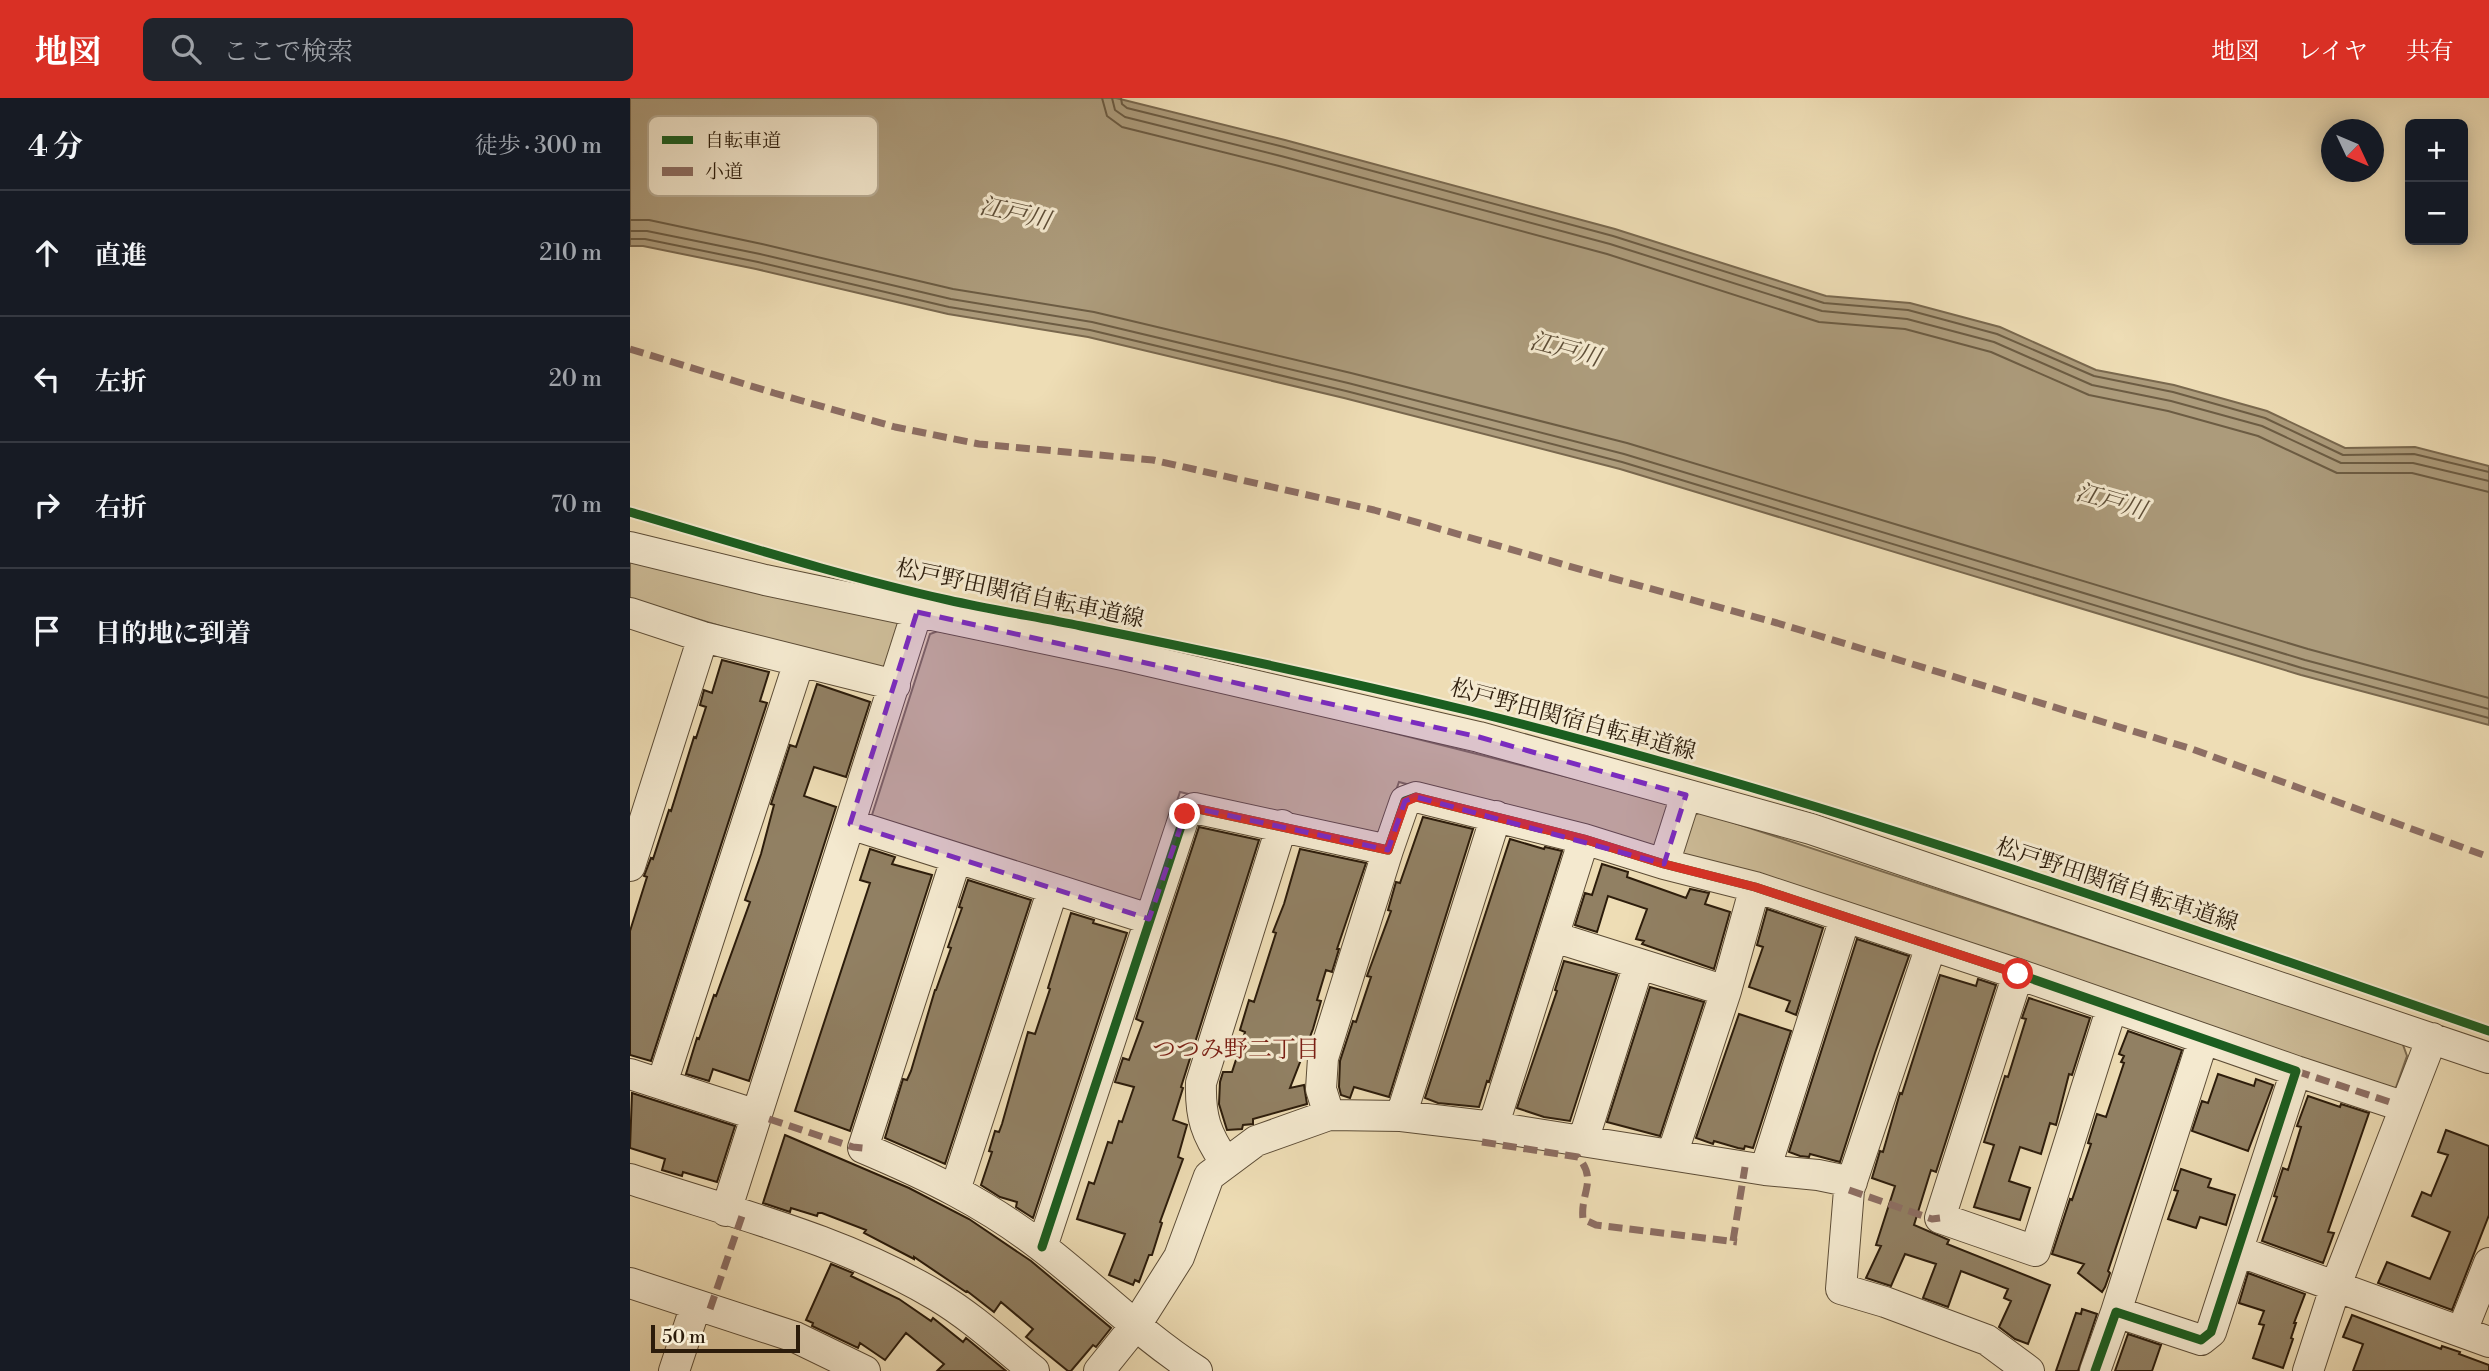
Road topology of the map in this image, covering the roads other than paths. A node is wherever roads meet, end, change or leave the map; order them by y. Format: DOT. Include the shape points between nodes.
graph roads {
  1 [pos="630,547"];
  2 [pos="630,612"];
  3 [pos="918,612"];
  4 [pos="703,637"];
  5 [pos="799,662"];
  6 [pos="895,685"];
  7 [pos="1686,795"];
  8 [pos="1496,816"];
  9 [pos="850,824"];
  10 [pos="1282,825"];
  11 [pos="1584,839"];
  12 [pos="1388,850"];
  13 [pos="956,859"];
  14 [pos="1664,864"];
  15 [pos="630,866"];
  16 [pos="1755,887"];
  17 [pos="1053,889"];
  18 [pos="1845,918"];
  19 [pos="1149,919"];
  20 [pos="1554,937"];
  21 [pos="1931,946"];
  22 [pos="1639,964"];
  23 [pos="2018,974"];
  24 [pos="1726,991"];
  25 [pos="2112,1007"];
  26 [pos="2432,1038"];
  27 [pos="2203,1040"];
  28 [pos="2489,1058"];
  29 [pos="2296,1071"];
  30 [pos="630,1074"];
  31 [pos="662,1083"];
  32 [pos="2393,1103"];
  33 [pos="757,1115"];
  34 [pos="1329,1115"];
  35 [pos="1401,1116"];
  36 [pos="1493,1127"];
  37 [pos="1583,1141"];
  38 [pos="1672,1155"];
  39 [pos="1225,1162"];
  40 [pos="1765,1170"];
  41 [pos="630,1179"];
  42 [pos="1852,1182"];
  43 [pos="955,1190"];
  44 [pos="726,1211"];
  45 [pos="1042,1247"];
  46 [pos="2238,1251"];
  47 [pos="2489,1263"];
  48 [pos="630,1283"];
  49 [pos="2336,1285"];
  50 [pos="696,1305"];
  51 [pos="2116,1312"];
  52 [pos="1136,1325"];
  53 [pos="2462,1331"];
  54 [pos="2489,1342"];
  55 [pos="674,1371"];
  56 [pos="865,1371"];
  57 [pos="1034,1371"];
  58 [pos="1099,1371"];
  59 [pos="1197,1371"];
  60 [pos="2029,1371"];
  61 [pos="2095,1371"];
  62 [pos="2308,1371"];
  1 -- 3 [label="street"];
  2 -- 4 [label="street"];
  3 -- 6 [label="street"];
  3 -- 7 [label="street" via="1479,737"];
  4 -- 5 [label="street"];
  4 -- 15 [label="street"];
  5 -- 6 [label="street"];
  5 -- 31 [label="street"];
  6 -- 9 [label="street"];
  7 -- 14 [label="street"];
  7 -- 26 [label="street" via="1824,834"];
  8 -- 11 [label="street"];
  8 -- 12 [label="street" via="1416,797 1405,802"];
  8 -- 35 [label="street"];
  9 -- 13 [label="street"];
  9 -- 33 [label="street"];
  10 -- 12 [label="street"];
  10 -- 19 [label="street" via="1194,808 1185,814"];
  10 -- 39 [label="street" via="1201,1083 1200,1110"];
  11 -- 14 [label="street"];
  11 -- 20 [label="street"];
  12 -- 34 [label="street" via="1323,1058 1321,1089"];
  13 -- 17 [label="street"];
  13 -- 43 [label="street" via="863,1148"];
  14 -- 16 [label="street"];
  16 -- 18 [label="street"];
  16 -- 24 [label="street"];
  17 -- 19 [label="street"];
  17 -- 43 [label="street"];
  18 -- 21 [label="street"];
  18 -- 40 [label="street"];
  19 -- 45 [label="street"];
  20 -- 22 [label="street"];
  20 -- 36 [label="street"];
  21 -- 23 [label="street"];
  21 -- 42 [label="street"];
  22 -- 24 [label="street"];
  22 -- 37 [label="street"];
  23 -- 25 [label="street"];
  23 -- 25 [label="street" via="1941,1218 2035,1251"];
  24 -- 38 [label="street"];
  25 -- 27 [label="street"];
  26 -- 28 [label="street"];
  26 -- 49 [label="street"];
  27 -- 29 [label="street"];
  27 -- 51 [label="street"];
  29 -- 32 [label="street"];
  29 -- 46 [label="street"];
  30 -- 31 [label="street"];
  31 -- 33 [label="street"];
  33 -- 44 [label="street"];
  34 -- 35 [label="street"];
  34 -- 39 [label="street" via="1256,1141"];
  35 -- 36 [label="street"];
  36 -- 37 [label="street"];
  37 -- 38 [label="street"];
  38 -- 40 [label="street"];
  39 -- 52 [label="street" via="1209,1176 1180,1257"];
  40 -- 42 [label="street"];
  41 -- 44 [label="street"];
  42 -- 60 [label="street" via="1840,1289 1987,1340"];
  43 -- 45 [label="street"];
  44 -- 57 [label="street" via="808,1237 895,1273 974,1322"];
  45 -- 52 [label="street"];
  46 -- 49 [label="street"];
  46 -- 51 [label="street" via="2211,1332 2201,1340"];
  47 -- 53 [label="street"];
  48 -- 50 [label="street"];
  49 -- 53 [label="street"];
  49 -- 62 [label="street"];
  50 -- 55 [label="street"];
  50 -- 56 [label="street" via="795,1337"];
  51 -- 61 [label="street"];
  52 -- 58 [label="street"];
  52 -- 59 [label="street"];
  53 -- 54 [label="street"];
}
